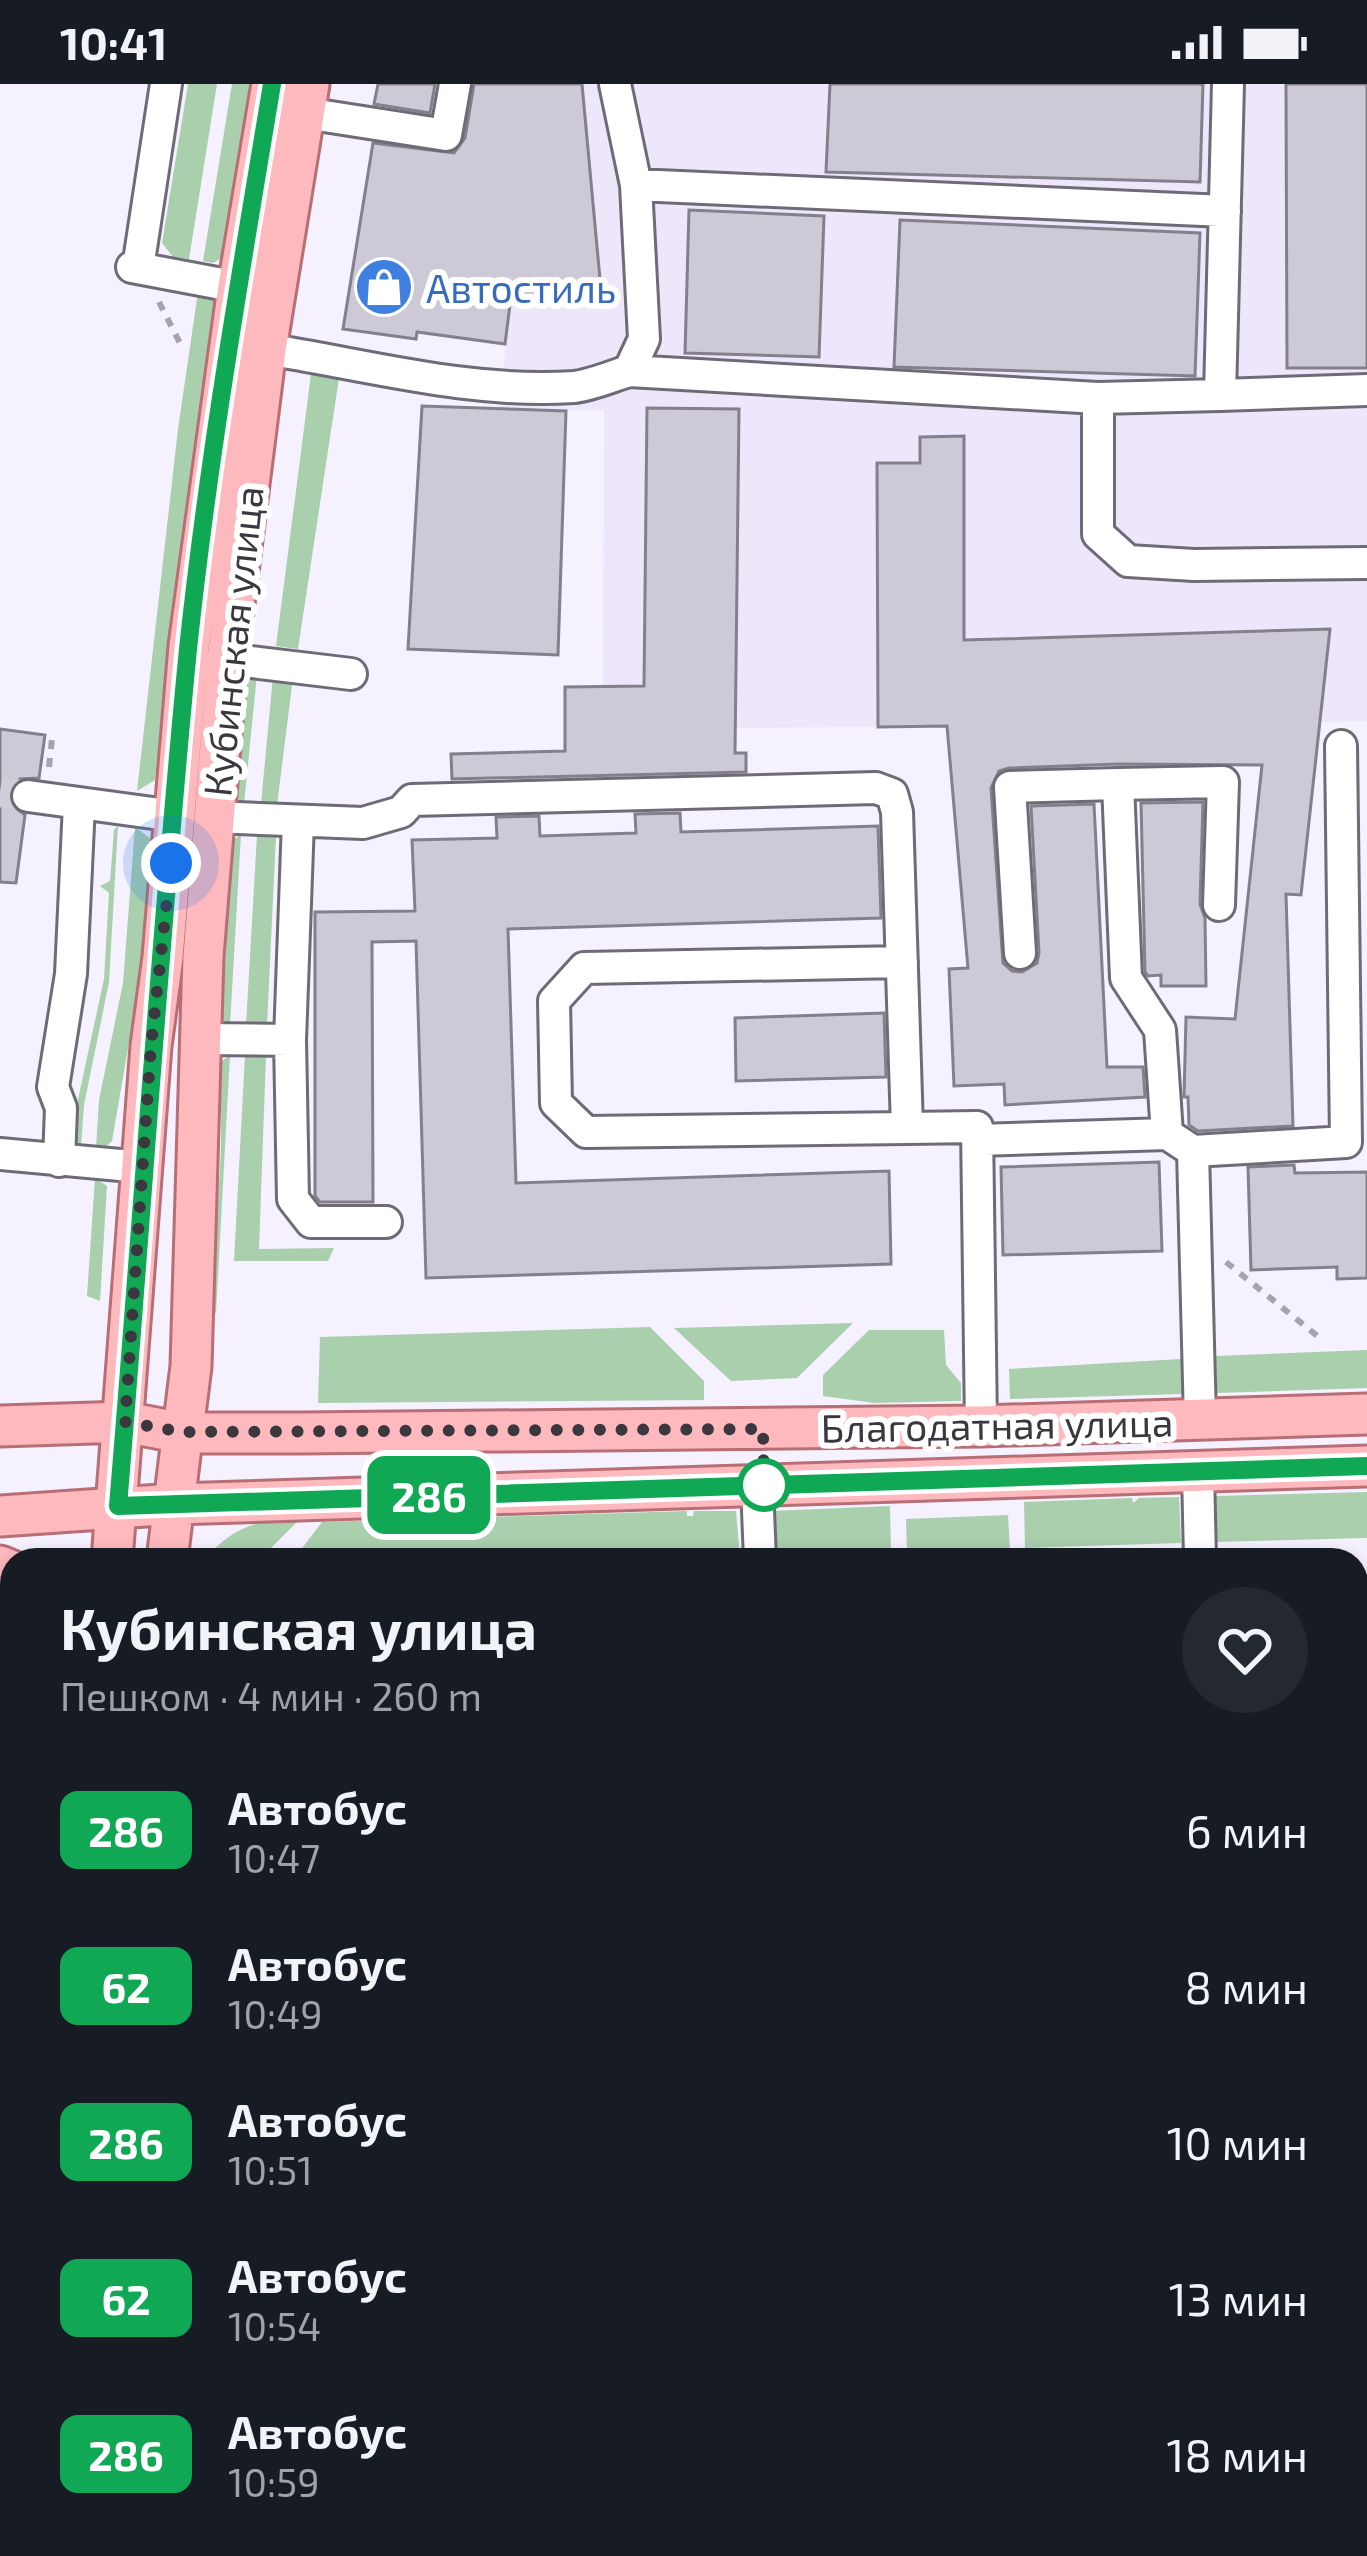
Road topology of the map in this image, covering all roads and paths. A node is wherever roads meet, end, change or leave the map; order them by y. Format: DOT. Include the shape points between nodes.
graph roads {
  1 [pos="166,84"];
  2 [pos="272,84"];
  3 [pos="455,84"];
  4 [pos="615,84"];
  5 [pos="1228,84"];
  6 [pos="307,98"];
  7 [pos="636,185"];
  8 [pos="1225,211"];
  9 [pos="142,276"];
  10 [pos="238,287"];
  11 [pos="182,347"];
  12 [pos="266,349"];
  13 [pos="629,371"];
  14 [pos="1367,390"];
  15 [pos="1220,395"];
  16 [pos="1097,398"];
  17 [pos="1367,563"];
  18 [pos="227,658"];
  19 [pos="351,674"];
  20 [pos="1341,746"];
  21 [pos="1118,784"];
  22 [pos="28,796"];
  23 [pos="80,804"];
  24 [pos="194,816"];
  25 [pos="298,821"];
  26 [pos="1219,905"];
  27 [pos="1019,953"];
  28 [pos="902,962"];
  29 [pos="200,1039"];
  30 [pos="290,1040"];
  31 [pos="1356,1115"];
  32 [pos="907,1128"];
  33 [pos="977,1140"];
  34 [pos="1180,1143"];
  35 [pos="0,1154"];
  36 [pos="59,1161"];
  37 [pos="142,1166"];
  38 [pos="386,1222"];
  39 [pos="1252,1282"];
  40 [pos="1321,1340"];
  41 [pos="1367,1414"];
  42 [pos="1200,1420"];
  43 [pos="125,1422"];
  44 [pos="0,1426"];
  45 [pos="981,1426"];
  46 [pos="182,1432"];
  47 [pos="1367,1466"];
  48 [pos="1198,1471"];
  49 [pos="758,1485"];
  50 [pos="176,1504"];
  51 [pos="118,1506"];
  52 [pos="0,1516"];
  53 [pos="113,1548"];
  54 [pos="168,1548"];
  55 [pos="760,1548"];
  56 [pos="1200,1548"];
  1 -- 9 [label="lane"];
  2 -- 10 [label="main road, Кубинская улица"];
  3 -- 6 [label="lane" via="446,135"];
  4 -- 7 [label="lane"];
  5 -- 8 [label="lane"];
  6 -- 12 [label="main road, Кубинская улица"];
  7 -- 8 [label="lane"];
  7 -- 13 [label="lane" via="644,338"];
  8 -- 15 [label="lane"];
  9 -- 10 [label="lane"];
  9 -- 11 [label="path"];
  10 -- 24 [label="main road, Кубинская улица" via="189,646"];
  12 -- 13 [label="lane" via="484,383 578,387"];
  12 -- 18 [label="main road, Кубинская улица"];
  13 -- 16 [label="lane"];
  14 -- 15 [label="lane"];
  15 -- 16 [label="lane"];
  16 -- 17 [label="lane" via="1098,534 1128,561"];
  18 -- 19 [label="lane"];
  18 -- 24 [label="main road, Кубинская улица"];
  20 -- 31 [label="lane"];
  21 -- 26 [label="lane" via="1223,782"];
  21 -- 27 [label="lane" via="1010,787"];
  21 -- 34 [label="lane" via="1126,978 1160,1030"];
  22 -- 23 [label="lane"];
  23 -- 24 [label="lane"];
  23 -- 36 [label="lane" via="71,974 53,1087 61,1108"];
  24 -- 25 [label="lane"];
  24 -- 29 [label="main road, Кубинская улица"];
  24 -- 37 [label="main road, Кубинская улица"];
  25 -- 28 [label="lane" via="384,820 412,800 876,788 892,794 897,812"];
  25 -- 30 [label="lane"];
  28 -- 32 [label="lane"];
  28 -- 32 [label="lane" via="584,968 554,1001 556,1103 586,1132"];
  29 -- 30 [label="lane"];
  29 -- 46 [label="main road, Кубинская улица"];
  30 -- 38 [label="lane" via="293,1199 311,1222 345,1235"];
  31 -- 34 [label="lane" via="1346,1142"];
  32 -- 33 [label="lane" via="977,1127"];
  33 -- 34 [label="lane"];
  33 -- 45 [label="lane"];
  34 -- 42 [label="lane"];
  35 -- 36 [label="lane"];
  36 -- 37 [label="lane"];
  37 -- 43 [label="main road, Кубинская улица"];
  39 -- 40 [label="path"];
  41 -- 42 [label="main road, Благодатная улица"];
  42 -- 45 [label="main road, Благодатная улица"];
  43 -- 44 [label="main road, Благодатная улица"];
  43 -- 46 [label="main road, Благодатная улица"];
  43 -- 51 [label="main road, Кубинская улица"];
  45 -- 46 [label="main road, Благодатная улица"];
  46 -- 50 [label="main road, Кубинская улица"];
  47 -- 48 [label="main road, Благодатная улица"];
  48 -- 49 [label="main road, Благодатная улица"];
  48 -- 56 [label="lane"];
  49 -- 50 [label="main road, Благодатная улица"];
  49 -- 55 [label="lane"];
  50 -- 51 [label="main road, Благодатная улица"];
  50 -- 54 [label="main road, Кубинская улица"];
  51 -- 52 [label="main road, Благодатная улица"];
  51 -- 53 [label="main road, Кубинская улица"];
}
